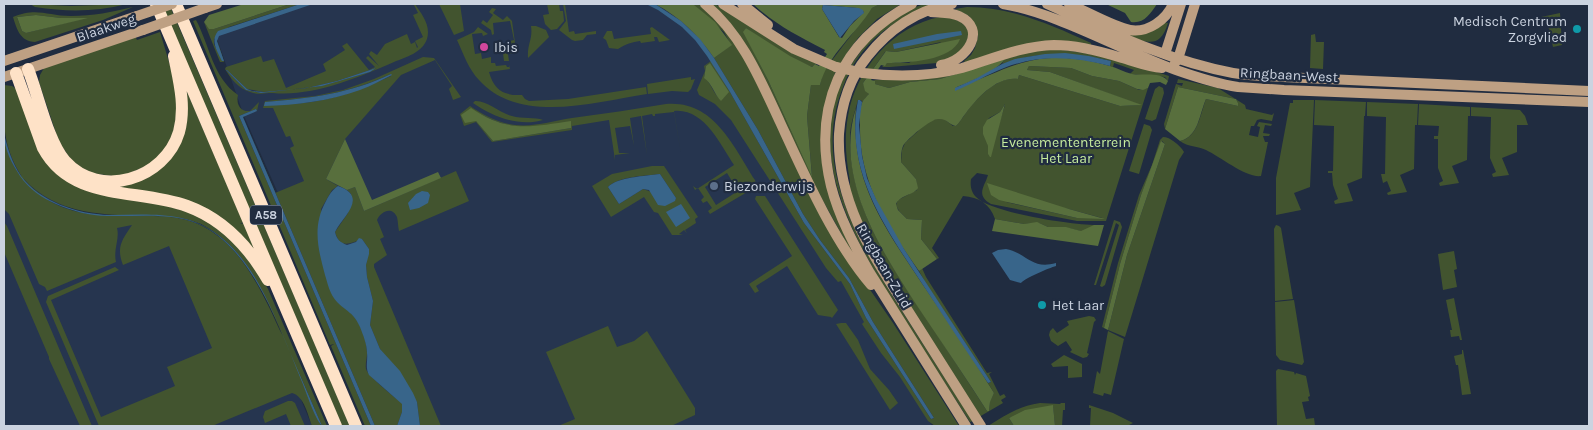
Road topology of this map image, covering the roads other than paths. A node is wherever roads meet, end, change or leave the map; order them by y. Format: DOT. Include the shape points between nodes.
graph roads {
  1 [pos="156,4"];
  2 [pos="172,4"];
  3 [pos="176,4"];
  4 [pos="217,4"];
  5 [pos="705,4"];
  6 [pos="723,4"];
  7 [pos="742,4"];
  8 [pos="912,4"];
  9 [pos="952,4"];
  10 [pos="1002,4"];
  11 [pos="1047,4"];
  12 [pos="1069,4"];
  13 [pos="1173,4"];
  14 [pos="1181,4"];
  15 [pos="1195,4"];
  16 [pos="925,12"];
  17 [pos="170,34"];
  18 [pos="1165,54"];
  19 [pos="1178,59"];
  20 [pos="4,61"];
  21 [pos="838,67"];
  22 [pos="1171,68"];
  23 [pos="28,69"];
  24 [pos="865,70"];
  25 [pos="10,75"];
  26 [pos="1589,91"];
  27 [pos="1589,102"];
  28 [pos="894,312"];
  29 [pos="292,324"];
  30 [pos="978,422"];
  31 [pos="336,426"];
  32 [pos="356,426"];
  33 [pos="965,426"];
  1 -- 17 [label="highway, A58"];
  2 -- 20 [label="main road, Blaakweg, bridge"];
  3 -- 32 [label="highway, A58"];
  4 -- 23 [label="main road, Blaakweg, bridge"];
  5 -- 28 [label="main road" via="744,48 836,232 863,275"];
  6 -- 21 [label="main road" via="794,49"];
  7 -- 21 [label="main road" via="766,24"];
  8 -- 21 [label="main road" via="866,37 848,60"];
  9 -- 16 [label="main road"];
  10 -- 22 [label="main road, Ringbaan-West" via="1051,18"];
  11 -- 18 [label="main road, Ringbaan-West"];
  12 -- 13 [label="main road" via="1137,31 1163,19"];
  14 -- 18 [label="main road"];
  15 -- 19 [label="main road"];
  16 -- 24 [label="main road" via="953,14 969,24 971,45 965,54 948,64 930,67"];
  16 -- 30 [label="main road, Ringbaan-Zuid" via="908,20 881,41 851,82 842,108 839,146 843,184 877,262"];
  17 -- 23 [label="highway, A58" via="182,98 179,131 164,158 148,172 131,179 112,182 94,178 67,163 54,144"];
  17 -- 29 [label="highway, A58"];
  18 -- 19 [label="main road, Ringbaan-West"];
  18 -- 22 [label="main road"];
  19 -- 22 [label="main road"];
  19 -- 26 [label="main road, Ringbaan-West" via="1246,74"];
  21 -- 24 [label="main road, bridge"];
  21 -- 28 [label="main road, Ringbaan-Zuid" via="825,133 831,187 855,247"];
  22 -- 24 [label="main road" via="1150,67 1086,49 1054,45 1015,51 931,74 892,76"];
  22 -- 27 [label="main road, Ringbaan-West" via="1203,79 1246,87"];
  23 -- 25 [label="main road, Blaakweg"];
  25 -- 29 [label="highway, A58" via="43,148 61,171 92,188 162,199 188,207 222,226 256,260"];
  28 -- 33 [label="main road, Ringbaan-Zuid"];
  29 -- 31 [label="highway, A58"];
}
